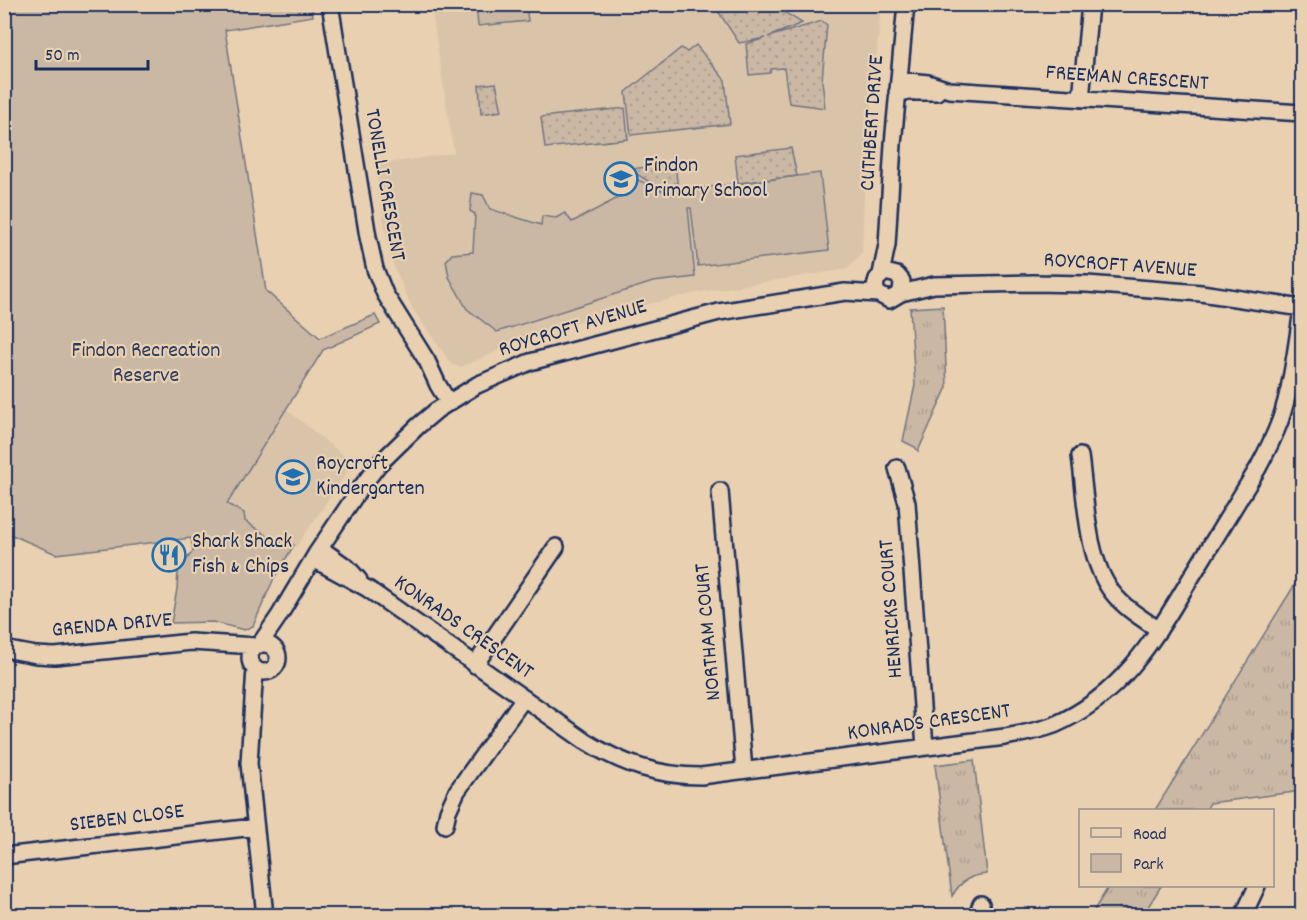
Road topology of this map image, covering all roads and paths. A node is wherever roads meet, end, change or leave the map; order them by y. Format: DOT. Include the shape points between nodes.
graph roads {
  1 [pos="330,4"];
  2 [pos="906,4"];
  3 [pos="1090,4"];
  4 [pos="898,86"];
  5 [pos="1081,99"];
  6 [pos="1302,113"];
  7 [pos="888,274"];
  8 [pos="934,285"];
  9 [pos="845,291"];
  10 [pos="901,293"];
  11 [pos="878,294"];
  12 [pos="1302,309"];
  13 [pos="453,400"];
  14 [pos="1080,456"];
  15 [pos="897,468"];
  16 [pos="720,490"];
  17 [pos="556,547"];
  18 [pos="316,553"];
  19 [pos="279,616"];
  20 [pos="1159,630"];
  21 [pos="4,649"];
  22 [pos="275,649"];
  23 [pos="255,655"];
  24 [pos="475,665"];
  25 [pos="274,666"];
  26 [pos="524,698"];
  27 [pos="250,734"];
  28 [pos="925,747"];
  29 [pos="744,770"];
  30 [pos="445,825"];
  31 [pos="254,827"];
  32 [pos="4,856"];
  33 [pos="1256,887"];
  34 [pos="266,915"];
  35 [pos="1243,915"];
  1 -- 13 [label="street, TONELLI CRESCENT" via="371,254 385,294"];
  2 -- 4 [label="street, CUTHBERT DRIVE"];
  3 -- 5 [label="street"];
  4 -- 5 [label="street, FREEMAN CRESCENT" via="929,93 949,90"];
  4 -- 7 [label="street, CUTHBERT DRIVE"];
  5 -- 6 [label="street, FREEMAN CRESCENT"];
  7 -- 8 [label="street, ROYCROFT AVENUE"];
  7 -- 9 [label="street, ROYCROFT AVENUE"];
  7 -- 10 [label="street" via="902,281"];
  7 -- 11 [label="street" via="875,283"];
  8 -- 10 [label="street, ROYCROFT AVENUE"];
  8 -- 12 [label="street, ROYCROFT AVENUE" via="1087,284 1201,293"];
  9 -- 11 [label="street, ROYCROFT AVENUE"];
  9 -- 13 [label="street, ROYCROFT AVENUE" via="719,312 555,355 502,373"];
  10 -- 11 [label="street" via="889,300"];
  12 -- 20 [label="street, KONRADS CRESCENT" via="1288,391 1276,429 1258,468"];
  13 -- 18 [label="street, ROYCROFT AVENUE" via="418,426 379,464"];
  14 -- 20 [label="street" via="1093,554 1101,575 1124,605"];
  15 -- 28 [label="street, HENRICKS COURT" via="907,503"];
  16 -- 29 [label="street, NORTHAM COURT"];
  17 -- 24 [label="street"];
  18 -- 19 [label="street, ROYCROFT AVENUE"];
  18 -- 24 [label="street, KONRADS CRESCENT" via="348,568 368,589"];
  19 -- 22 [label="street, ROYCROFT AVENUE"];
  19 -- 23 [label="street, ROYCROFT AVENUE"];
  20 -- 28 [label="street, KONRADS CRESCENT" via="1124,676 1069,718 1013,735"];
  21 -- 23 [label="street, GRENDA DRIVE" via="56,656 207,643"];
  22 -- 23 [label="street" via="268,644"];
  22 -- 25 [label="street" via="278,658"];
  23 -- 25 [label="street" via="263,671"];
  23 -- 27 [label="street, ROYCROFT AVENUE"];
  24 -- 26 [label="street, KONRADS CRESCENT"];
  25 -- 27 [label="street, ROYCROFT AVENUE"];
  26 -- 29 [label="street, KONRADS CRESCENT" via="595,748 633,766 677,776"];
  26 -- 30 [label="street" via="457,791"];
  27 -- 31 [label="street, ROYCROFT AVENUE"];
  28 -- 29 [label="street, KONRADS CRESCENT"];
  31 -- 32 [label="street, SIEBEN CLOSE"];
  31 -- 34 [label="street, ROYCROFT AVENUE"];
  33 -- 35 [label="street"];
}
